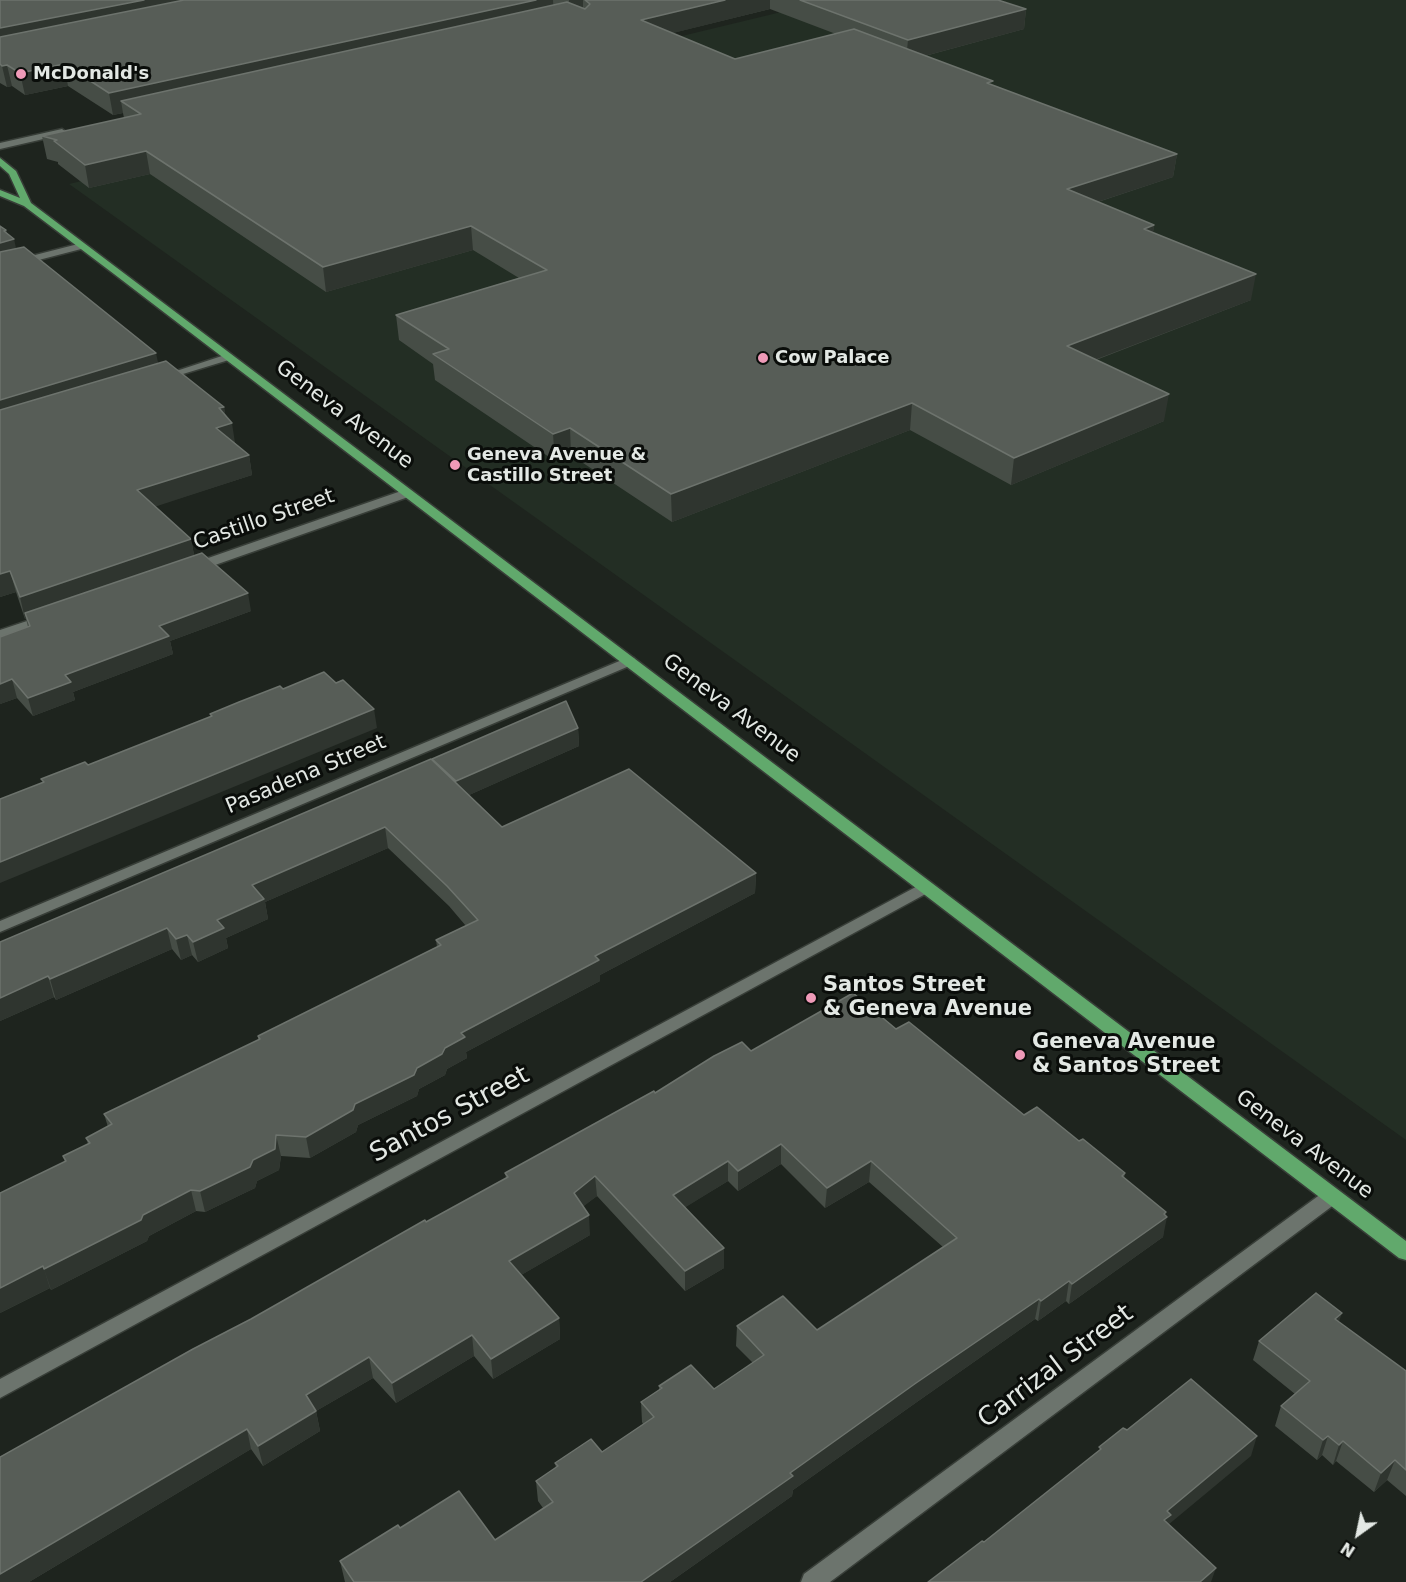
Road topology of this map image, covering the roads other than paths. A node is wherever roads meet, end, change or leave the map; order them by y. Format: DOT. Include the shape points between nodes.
graph roads {
  1 [pos="70,130"];
  2 [pos="0,146"];
  3 [pos="0,161"];
  4 [pos="0,193"];
  5 [pos="27,204"];
  6 [pos="82,246"];
  7 [pos="0,267"];
  8 [pos="228,357"];
  9 [pos="145,382"];
  10 [pos="406,493"];
  11 [pos="179,572"];
  12 [pos="56,615"];
  13 [pos="0,635"];
  14 [pos="629,661"];
  15 [pos="925,887"];
  16 [pos="0,927"];
  17 [pos="1332,1196"];
  18 [pos="1406,1252"];
  19 [pos="0,1389"];
  20 [pos="812,1582"];
  1 -- 2 [label="street"];
  3 -- 5 [label="main road, Geneva Avenue" via="13,173"];
  4 -- 5 [label="main road, Geneva Avenue"];
  5 -- 6 [label="main road, Geneva Avenue"];
  6 -- 7 [label="street"];
  6 -- 8 [label="main road, Geneva Avenue"];
  8 -- 9 [label="street"];
  8 -- 10 [label="main road, Geneva Avenue"];
  10 -- 11 [label="street, Castillo Street"];
  10 -- 14 [label="main road, Geneva Avenue"];
  12 -- 13 [label="street"];
  14 -- 15 [label="main road, Geneva Avenue"];
  14 -- 16 [label="street, Pasadena Street"];
  15 -- 17 [label="main road, Geneva Avenue"];
  15 -- 19 [label="street, Santos Street"];
  17 -- 18 [label="main road, Geneva Avenue"];
  17 -- 20 [label="street, Carrizal Street"];
}
